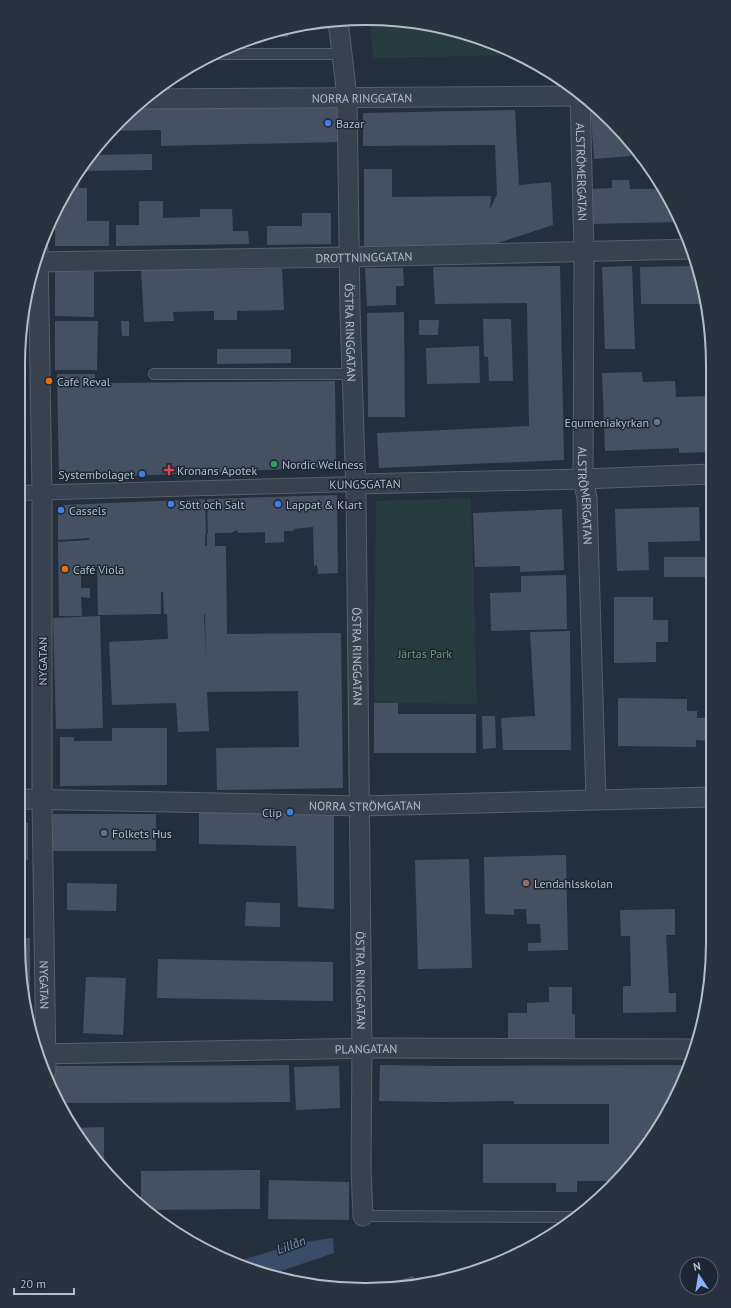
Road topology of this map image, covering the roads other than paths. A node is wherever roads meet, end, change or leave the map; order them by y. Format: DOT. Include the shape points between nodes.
graph roads {
  1 [pos="339,26"];
  2 [pos="228,54"];
  3 [pos="342,54"];
  4 [pos="574,96"];
  5 [pos="347,97"];
  6 [pos="153,99"];
  7 [pos="580,101"];
  8 [pos="685,249"];
  9 [pos="584,251"];
  10 [pos="350,257"];
  11 [pos="42,258"];
  12 [pos="37,276"];
  13 [pos="154,374"];
  14 [pos="352,374"];
  15 [pos="706,474"];
  16 [pos="583,479"];
  17 [pos="355,484"];
  18 [pos="42,492"];
  19 [pos="25,493"];
  20 [pos="706,798"];
  21 [pos="25,799"];
  22 [pos="42,799"];
  23 [pos="596,799"];
  24 [pos="360,806"];
  25 [pos="362,1049"];
  26 [pos="689,1049"];
  27 [pos="43,1052"];
  28 [pos="46,1060"];
  29 [pos="363,1216"];
  30 [pos="567,1217"];
  1 -- 3 [label="street, ÖSTRA RINGGATAN"];
  2 -- 3 [label="lane"];
  3 -- 5 [label="street, ÖSTRA RINGGATAN"];
  4 -- 5 [label="street, NORRA RINGGATAN"];
  5 -- 6 [label="street, NORRA RINGGATAN"];
  5 -- 10 [label="street, ÖSTRA RINGGATAN"];
  7 -- 9 [label="street, ALSTRÖMERGATAN"];
  8 -- 9 [label="street, DROTTNINGGATAN"];
  9 -- 10 [label="street, DROTTNINGGATAN"];
  9 -- 16 [label="street, ALSTRÖMERGATAN"];
  10 -- 11 [label="street, DROTTNINGGATAN"];
  10 -- 14 [label="street, ÖSTRA RINGGATAN"];
  12 -- 18 [label="street, NYGATAN"];
  13 -- 14 [label="lane"];
  14 -- 17 [label="street, ÖSTRA RINGGATAN"];
  15 -- 16 [label="street, KUNGSGATAN"];
  16 -- 17 [label="street, KUNGSGATAN"];
  16 -- 23 [label="street, ALSTRÖMERGATAN" via="588,498"];
  17 -- 18 [label="street, KUNGSGATAN"];
  17 -- 24 [label="street, ÖSTRA RINGGATAN"];
  18 -- 19 [label="street, KUNGSGATAN"];
  18 -- 22 [label="street, NYGATAN"];
  20 -- 23 [label="street, NORRA STRÖMGATAN"];
  21 -- 22 [label="street, NORRA STRÖMGATAN"];
  22 -- 24 [label="street, NORRA STRÖMGATAN"];
  22 -- 27 [label="street, NYGATAN"];
  23 -- 24 [label="street, NORRA STRÖMGATAN"];
  24 -- 25 [label="street, ÖSTRA RINGGATAN"];
  25 -- 26 [label="street, PLANGATAN"];
  25 -- 28 [label="street, PLANGATAN"];
  25 -- 29 [label="street, ÖSTRA RINGGATAN"];
  29 -- 30 [label="lane"];
}
